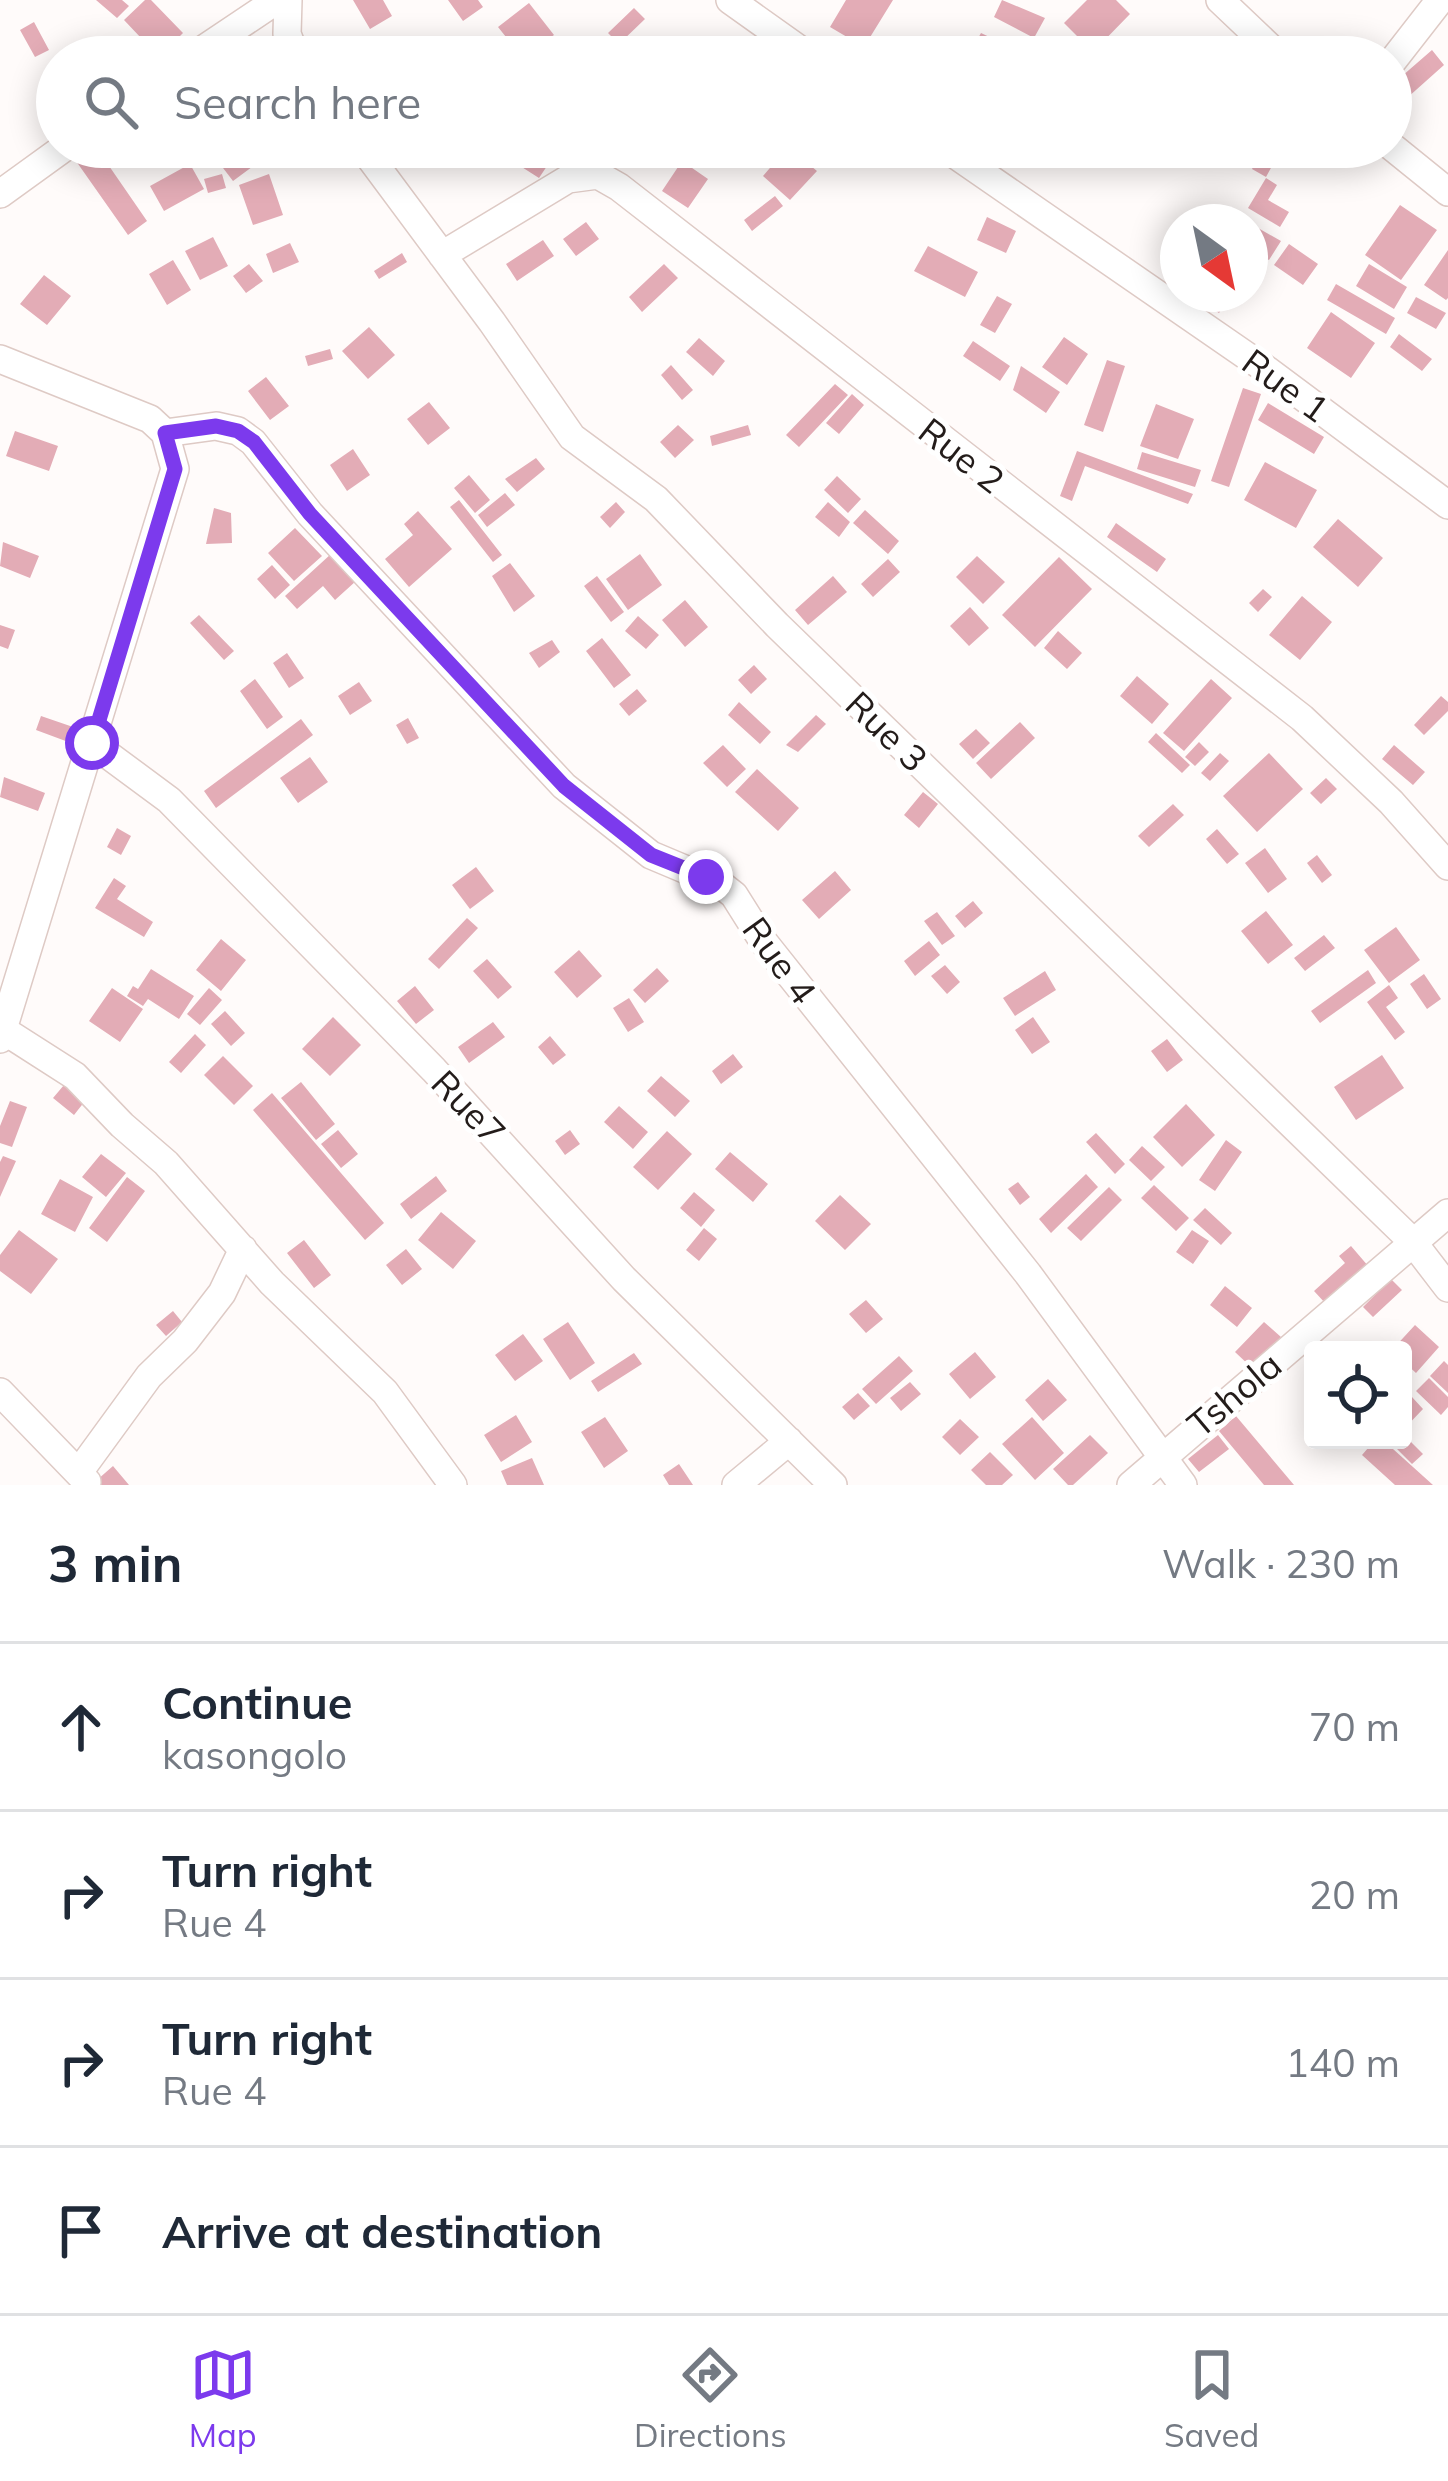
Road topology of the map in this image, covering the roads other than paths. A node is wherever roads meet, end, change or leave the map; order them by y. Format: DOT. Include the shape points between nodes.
graph roads {
  1 [pos="277,0"];
  2 [pos="288,0"];
  3 [pos="730,0"];
  4 [pos="1220,0"];
  5 [pos="1440,0"];
  6 [pos="223,36"];
  7 [pos="288,36"];
  8 [pos="781,36"];
  9 [pos="1258,36"];
  10 [pos="1412,36"];
  11 [pos="1412,163"];
  12 [pos="36,168"];
  13 [pos="378,168"];
  14 [pos="974,168"];
  15 [pos="1448,193"];
  16 [pos="0,194"];
  17 [pos="442,255"];
  18 [pos="0,359"];
  19 [pos="165,433"];
  20 [pos="1448,505"];
  21 [pos="92,743"];
  22 [pos="1448,866"];
  23 [pos="2,1035"];
  24 [pos="1448,1213"];
  25 [pos="1412,1241"];
  26 [pos="243,1250"];
  27 [pos="1448,1288"];
  28 [pos="0,1392"];
  29 [pos="790,1441"];
  30 [pos="1161,1455"];
  31 [pos="84,1478"];
  32 [pos="453,1485"];
  33 [pos="736,1485"];
  34 [pos="833,1485"];
  35 [pos="1131,1485"];
  36 [pos="1183,1485"];
  1 -- 6 [label="street"];
  2 -- 7 [label="street"];
  3 -- 8 [label="street"];
  4 -- 9 [label="street"];
  5 -- 10 [label="street"];
  11 -- 15 [label="street"];
  12 -- 16 [label="street"];
  13 -- 17 [label="street, Rue 3"];
  14 -- 20 [label="street, Rue 1"];
  17 -- 22 [label="street, Rue 2" via="568,179 598,175 619,187 1302,718"];
  17 -- 25 [label="street, Rue 3" via="572,437 656,499"];
  18 -- 19 [label="street" via="132,410"];
  19 -- 21 [label="street" via="175,469"];
  19 -- 30 [label="street, Rue 4" via="216,426 254,442 310,514 564,786 651,855 734,895"];
  21 -- 23 [label="street"];
  21 -- 29 [label="street, Rue7" via="183,814 624,1279"];
  23 -- 26 [label="street" via="75,1076"];
  24 -- 25 [label="street, Tshola"];
  25 -- 27 [label="street, Rue 3"];
  25 -- 30 [label="street, Tshola"];
  26 -- 31 [label="street" via="222,1293 149,1376"];
  26 -- 32 [label="street" via="385,1391"];
  28 -- 31 [label="street"];
  29 -- 33 [label="street"];
  29 -- 34 [label="street, Rue7"];
  30 -- 35 [label="street, Tshola"];
  30 -- 36 [label="street, Rue 4"];
}
